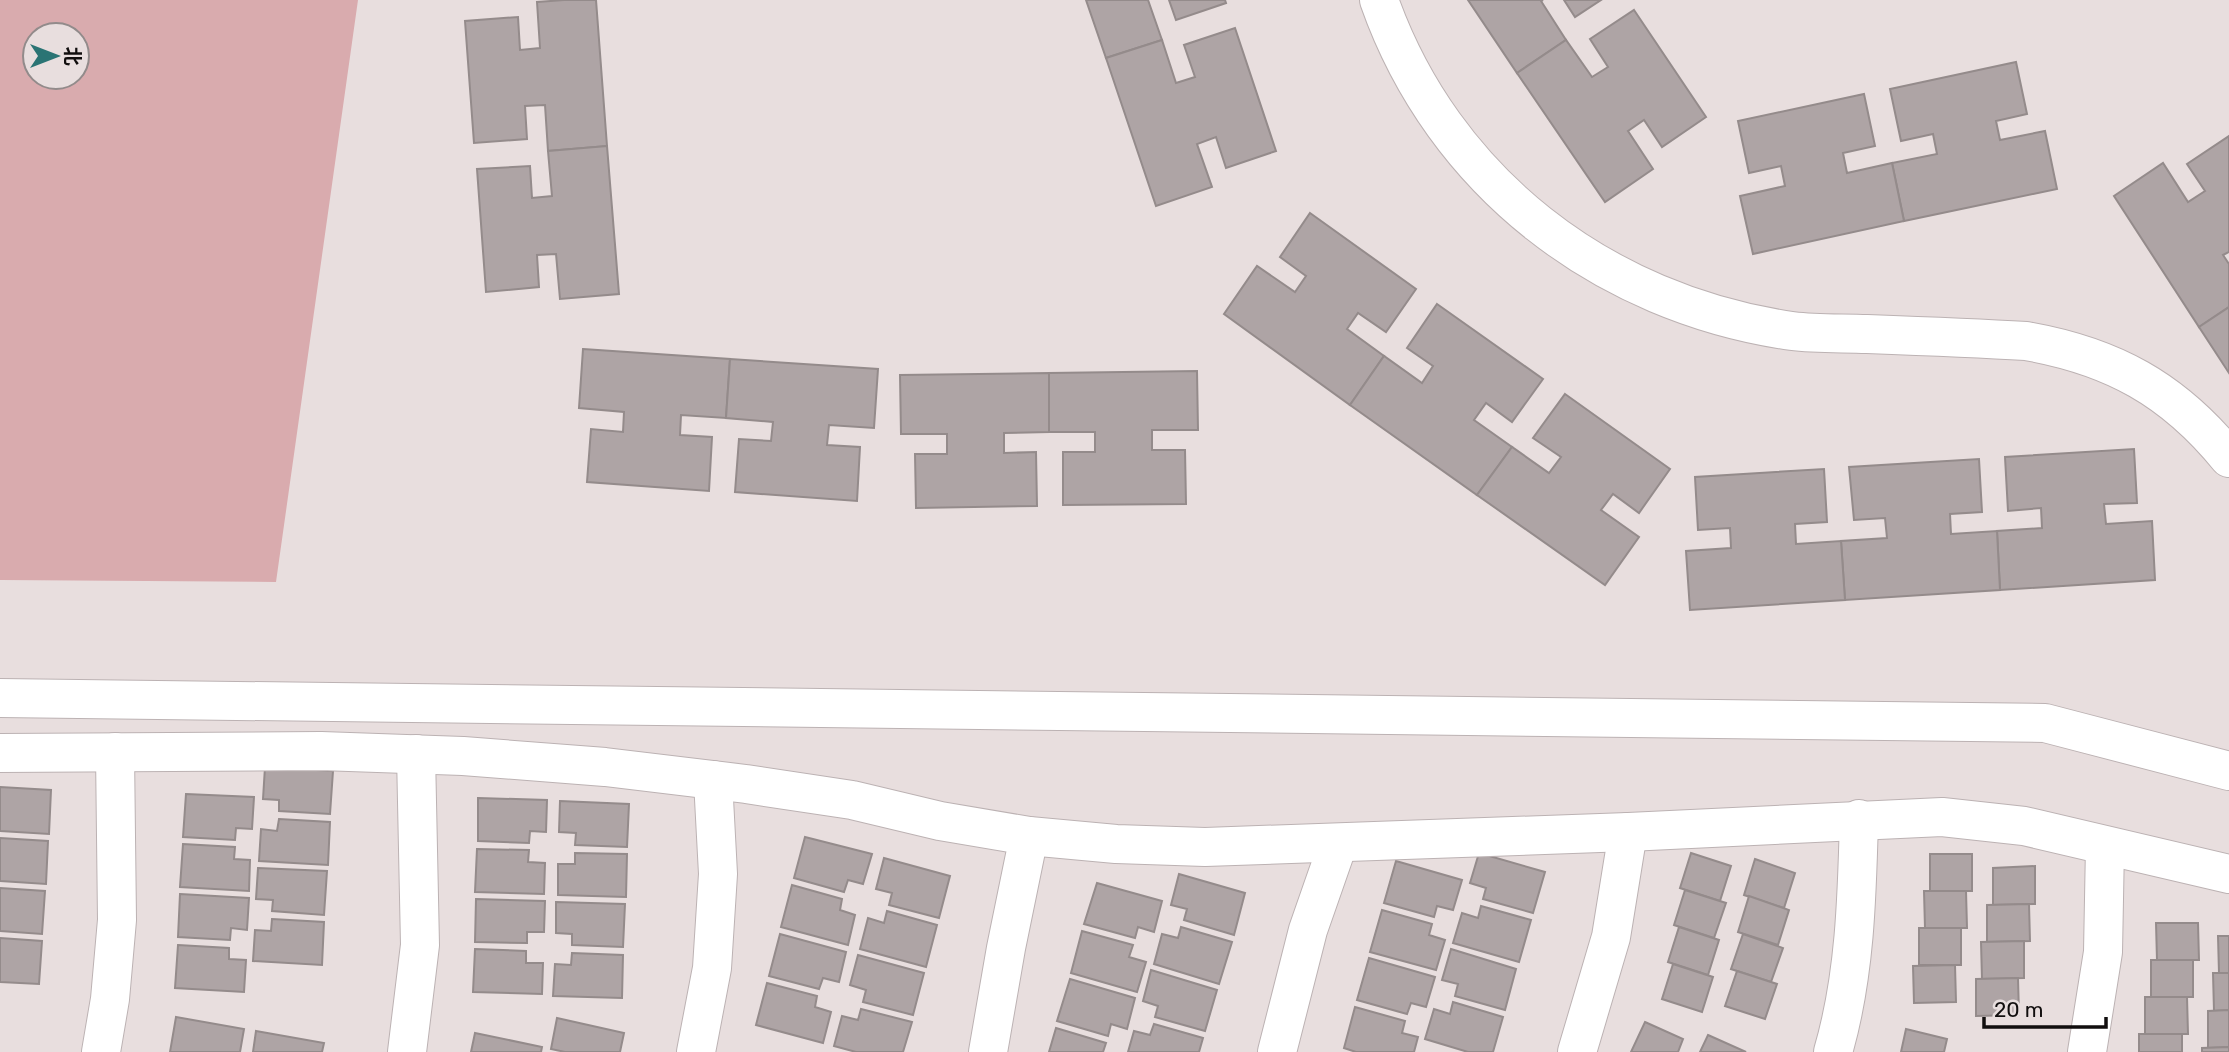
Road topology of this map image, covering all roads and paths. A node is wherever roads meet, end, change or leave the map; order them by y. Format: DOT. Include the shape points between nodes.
graph roads {
  1 [pos="1379,0"];
  2 [pos="2229,457"];
  3 [pos="0,698"];
  4 [pos="115,752"];
  5 [pos="0,753"];
  6 [pos="416,754"];
  7 [pos="2229,771"];
  8 [pos="713,780"];
  9 [pos="1859,819"];
  10 [pos="1628,832"];
  11 [pos="1029,836"];
  12 [pos="1338,844"];
  13 [pos="2105,846"];
  14 [pos="2229,874"];
  15 [pos="101,1052"];
  16 [pos="407,1052"];
  17 [pos="696,1052"];
  18 [pos="988,1052"];
  19 [pos="1277,1052"];
  20 [pos="1577,1052"];
  21 [pos="1833,1052"];
  22 [pos="2087,1052"];
  1 -- 2 [label="street" via="1411,74 1472,161 1519,208 1594,264 1654,293 1743,323 1795,331 2026,341 2085,354 2136,376 2173,400"];
  3 -- 7 [label="street" via="2045,723"];
  4 -- 5 [label="street"];
  4 -- 6 [label="street"];
  4 -- 15 [label="street" via="117,920"];
  6 -- 8 [label="street" via="605,766"];
  6 -- 16 [label="street" via="420,945"];
  8 -- 11 [label="street" via="852,800"];
  8 -- 17 [label="street" via="718,874 712,968"];
  9 -- 10 [label="street"];
  9 -- 13 [label="street" via="1942,817 2024,825"];
  9 -- 21 [label="street" via="1856,926"];
  10 -- 12 [label="street"];
  10 -- 20 [label="street" via="1611,937"];
  11 -- 12 [label="street" via="1205,848"];
  11 -- 18 [label="street"];
  12 -- 19 [label="street" via="1308,930"];
  13 -- 14 [label="street"];
  13 -- 22 [label="street" via="2103,952"];
}
